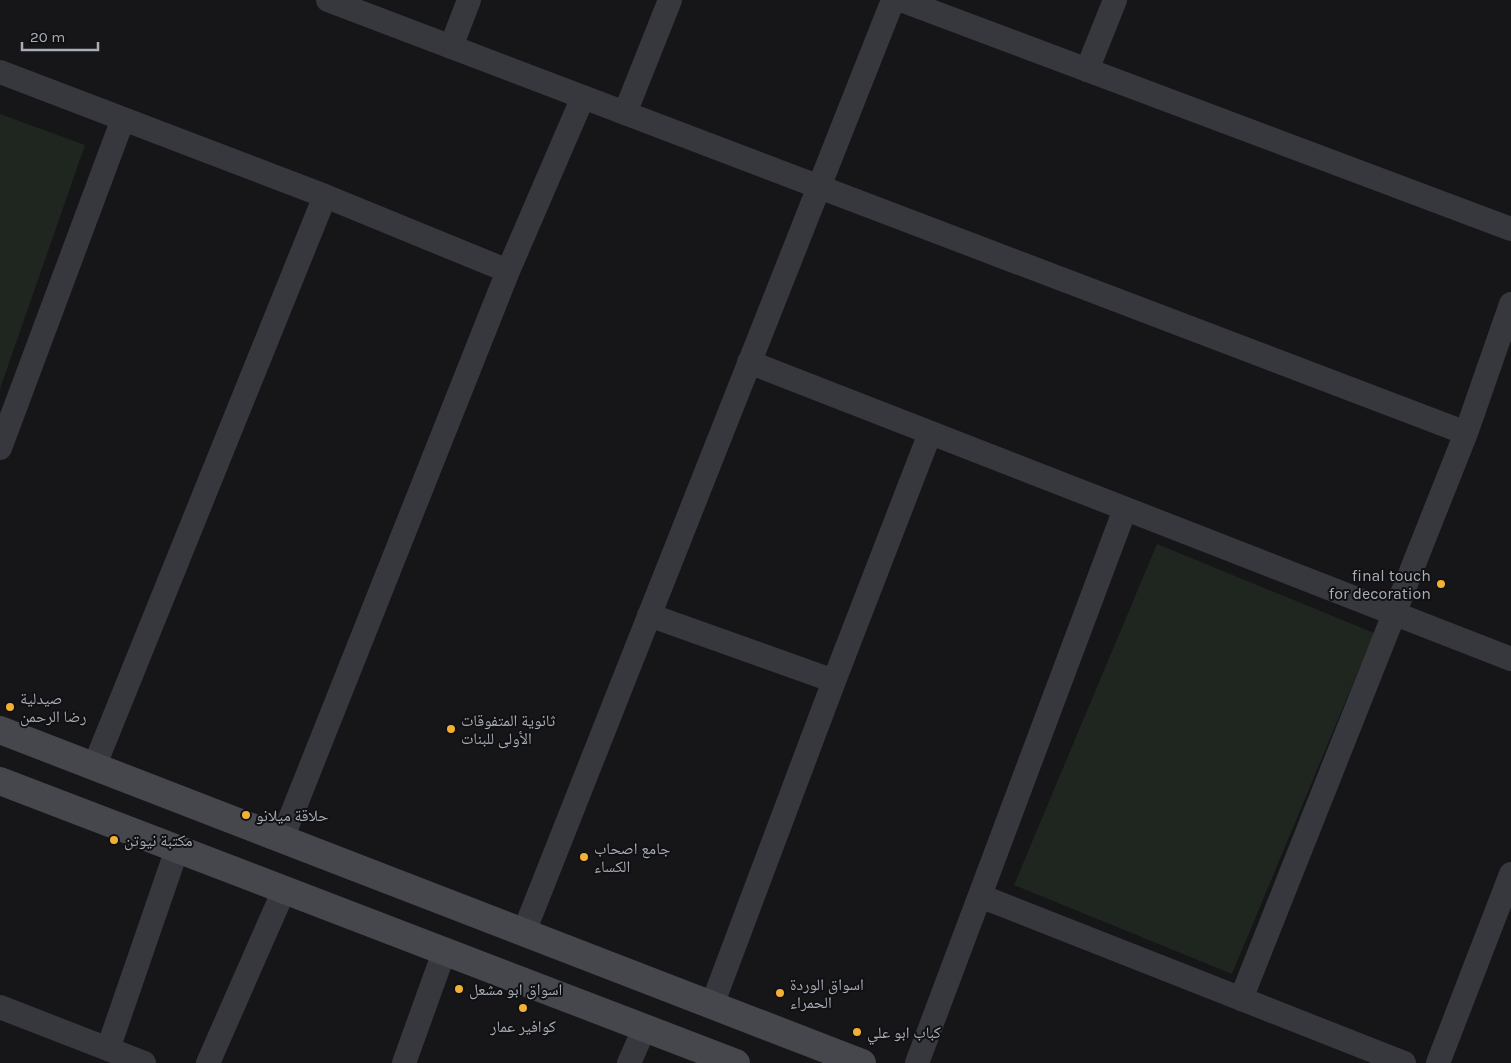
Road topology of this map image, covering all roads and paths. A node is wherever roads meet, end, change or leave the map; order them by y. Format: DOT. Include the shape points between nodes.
graph roads {
  1 [pos="328,0"];
  2 [pos="469,0"];
  3 [pos="670,0"];
  4 [pos="893,0"];
  5 [pos="902,0"];
  6 [pos="1115,0"];
  7 [pos="451,47"];
  8 [pos="1086,70"];
  9 [pos="0,72"];
  10 [pos="583,97"];
  11 [pos="625,113"];
  12 [pos="123,119"];
  13 [pos="819,187"];
  14 [pos="325,196"];
  15 [pos="1511,229"];
  16 [pos="508,271"];
  17 [pos="1511,304"];
  18 [pos="749,362"];
  19 [pos="930,433"];
  20 [pos="1466,433"];
  21 [pos="0,448"];
  22 [pos="1125,509"];
  23 [pos="1395,613"];
  24 [pos="649,615"];
  25 [pos="1511,659"];
  26 [pos="834,681"];
  27 [pos="0,730"];
  28 [pos="94,767"];
  29 [pos="0,780"];
  30 [pos="282,839"];
  31 [pos="177,849"];
  32 [pos="1511,874"];
  33 [pos="284,890"];
  34 [pos="980,896"];
  35 [pos="524,932"];
  36 [pos="444,952"];
  37 [pos="1241,999"];
  38 [pos="712,1005"];
  39 [pos="0,1007"];
  40 [pos="644,1028"];
  41 [pos="108,1049"];
  42 [pos="144,1063"];
  43 [pos="208,1063"];
  44 [pos="404,1063"];
  45 [pos="629,1063"];
  46 [pos="736,1063"];
  47 [pos="862,1063"];
  48 [pos="917,1063"];
  49 [pos="1404,1063"];
  50 [pos="1438,1063"];
  1 -- 7 [label="street"];
  2 -- 7 [label="street"];
  3 -- 11 [label="street"];
  4 -- 13 [label="street"];
  5 -- 8 [label="street"];
  6 -- 8 [label="street"];
  7 -- 10 [label="street"];
  8 -- 15 [label="street"];
  9 -- 12 [label="street"];
  10 -- 11 [label="street"];
  10 -- 16 [label="street"];
  11 -- 13 [label="street"];
  12 -- 14 [label="street"];
  12 -- 21 [label="street"];
  13 -- 18 [label="street"];
  13 -- 20 [label="street"];
  14 -- 16 [label="street"];
  14 -- 28 [label="street"];
  16 -- 30 [label="street"];
  17 -- 20 [label="street"];
  18 -- 19 [label="street"];
  18 -- 24 [label="street"];
  19 -- 22 [label="street"];
  19 -- 26 [label="street"];
  20 -- 23 [label="street"];
  22 -- 23 [label="street"];
  22 -- 34 [label="street"];
  23 -- 25 [label="street"];
  23 -- 37 [label="street"];
  24 -- 26 [label="street"];
  24 -- 35 [label="street"];
  26 -- 38 [label="street"];
  27 -- 28 [label="street"];
  28 -- 30 [label="street"];
  29 -- 31 [label="street"];
  30 -- 35 [label="street"];
  31 -- 33 [label="street"];
  31 -- 41 [label="street"];
  32 -- 50 [label="street"];
  33 -- 36 [label="street"];
  33 -- 43 [label="street"];
  34 -- 37 [label="street"];
  34 -- 48 [label="street"];
  35 -- 38 [label="street"];
  36 -- 40 [label="street"];
  36 -- 44 [label="street"];
  37 -- 49 [label="street"];
  38 -- 47 [label="street"];
  39 -- 41 [label="street"];
  40 -- 45 [label="street"];
  40 -- 46 [label="street"];
  41 -- 42 [label="street"];
}
